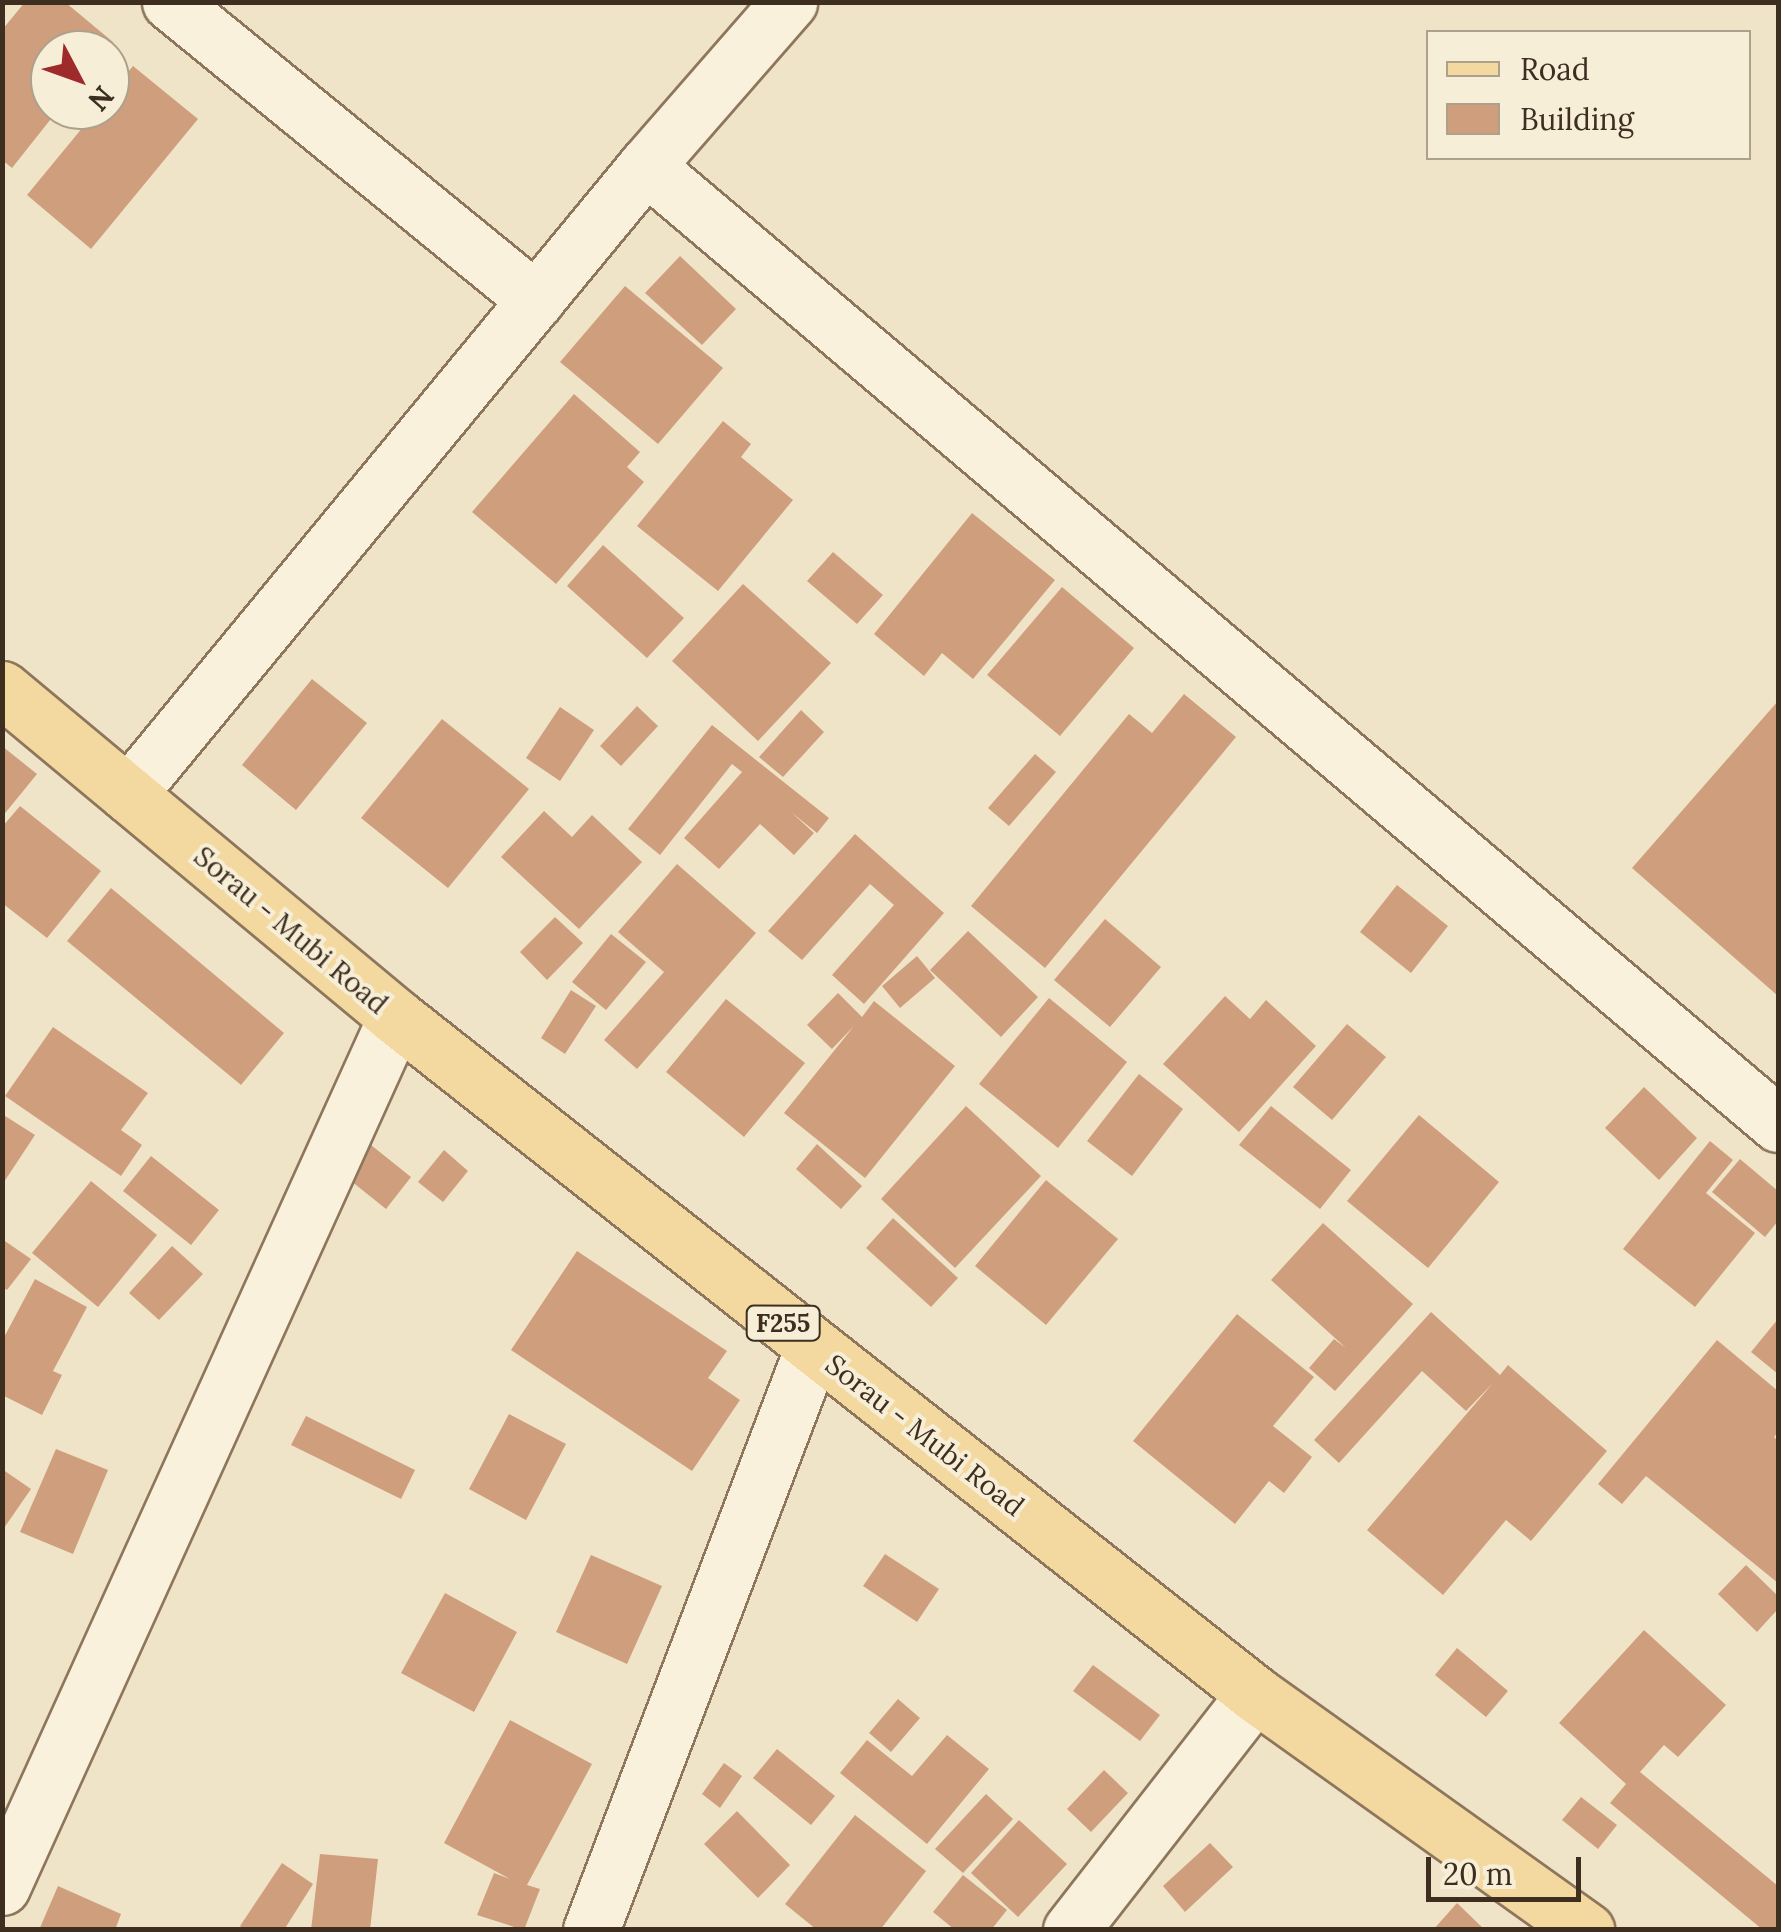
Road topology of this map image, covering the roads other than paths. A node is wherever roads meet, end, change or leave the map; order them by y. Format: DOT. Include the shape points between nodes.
graph roads {
  1 [pos="170,2"];
  2 [pos="789,2"];
  3 [pos="646,166"];
  4 [pos="536,300"];
  5 [pos="2,688"];
  6 [pos="128,794"];
  7 [pos="396,1017"];
  8 [pos="1778,1124"];
  9 [pos="813,1347"];
  10 [pos="1255,1694"];
  11 [pos="2,1887"];
  12 [pos="590,1930"];
  13 [pos="1071,1930"];
  14 [pos="1586,1930"];
  1 -- 4 [label="street"];
  2 -- 3 [label="street"];
  3 -- 4 [label="street"];
  3 -- 8 [label="street"];
  4 -- 6 [label="street"];
  5 -- 6 [label="main road, Sorau - Mubi Road / F255"];
  6 -- 7 [label="main road, Sorau - Mubi Road / F255"];
  7 -- 9 [label="main road, Sorau - Mubi Road / F255"];
  7 -- 11 [label="street"];
  9 -- 10 [label="main road, Sorau - Mubi Road / F255"];
  9 -- 12 [label="street"];
  10 -- 13 [label="street"];
  10 -- 14 [label="main road, Sorau - Mubi Road / F255"];
}
